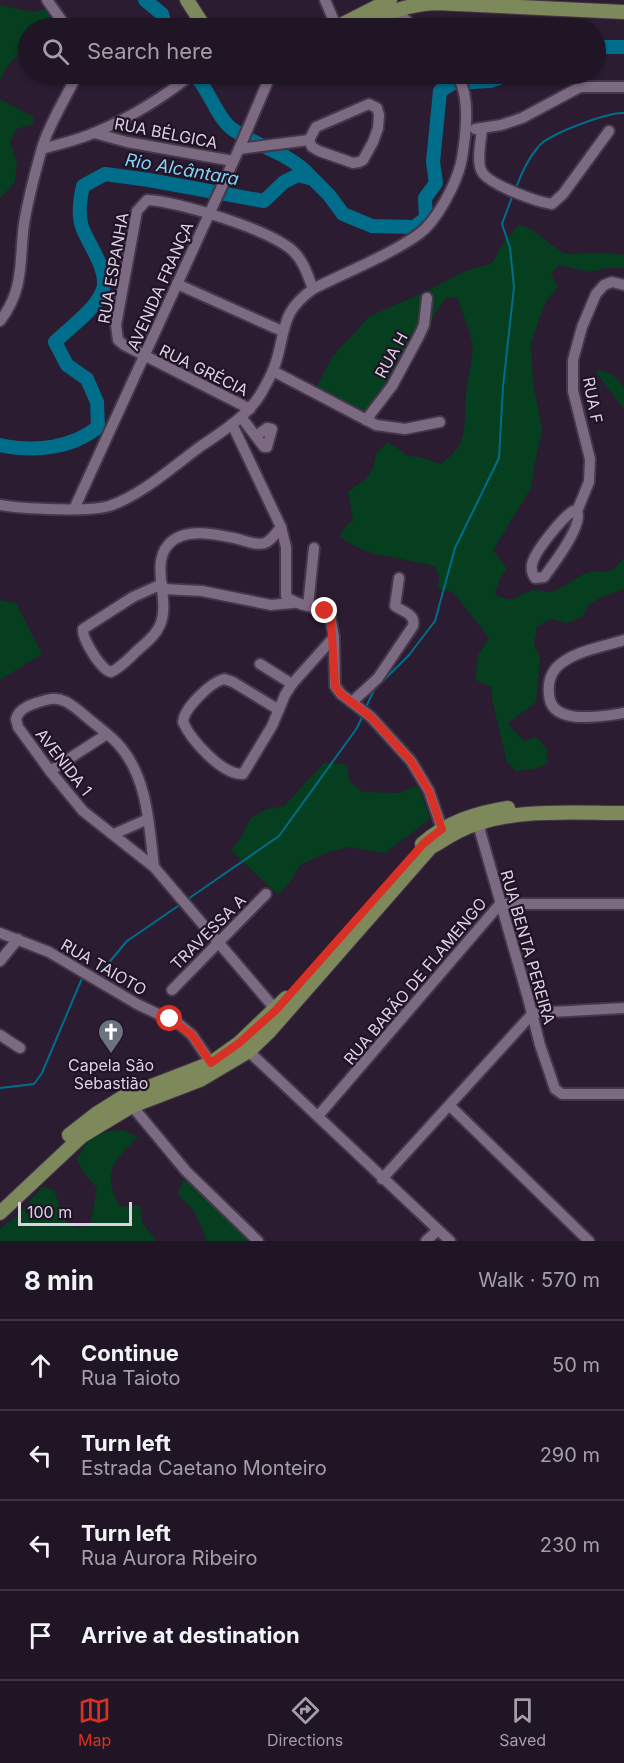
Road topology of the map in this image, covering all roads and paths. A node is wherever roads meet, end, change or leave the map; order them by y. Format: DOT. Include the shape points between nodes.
graph roads {
  1 [pos="47,0"];
  2 [pos="188,0"];
  3 [pos="325,0"];
  4 [pos="391,3"];
  5 [pos="624,12"];
  6 [pos="60,18"];
  7 [pos="199,18"];
  8 [pos="332,18"];
  9 [pos="358,18"];
  10 [pos="370,18"];
  11 [pos="405,18"];
  12 [pos="71,84"];
  13 [pos="180,84"];
  14 [pos="267,84"];
  15 [pos="461,84"];
  16 [pos="624,87"];
  17 [pos="482,129"];
  18 [pos="466,130"];
  19 [pos="609,132"];
  20 [pos="94,133"];
  21 [pos="309,140"];
  22 [pos="42,149"];
  23 [pos="239,149"];
  24 [pos="233,161"];
  25 [pos="209,213"];
  26 [pos="177,284"];
  27 [pos="624,285"];
  28 [pos="313,289"];
  29 [pos="427,298"];
  30 [pos="0,321"];
  31 [pos="282,331"];
  32 [pos="145,357"];
  33 [pos="273,371"];
  34 [pos="250,409"];
  35 [pos="366,420"];
  36 [pos="237,421"];
  37 [pos="440,422"];
  38 [pos="256,436"];
  39 [pos="0,505"];
  40 [pos="74,509"];
  41 [pos="578,511"];
  42 [pos="281,527"];
  43 [pos="314,548"];
  44 [pos="399,578"];
  45 [pos="163,586"];
  46 [pos="293,603"];
  47 [pos="308,606"];
  48 [pos="334,637"];
  49 [pos="624,640"];
  50 [pos="260,664"];
  51 [pos="292,684"];
  52 [pos="352,702"];
  53 [pos="279,710"];
  54 [pos="624,713"];
  55 [pos="107,735"];
  56 [pos="50,771"];
  57 [pos="624,806"];
  58 [pos="624,813"];
  59 [pos="482,818"];
  60 [pos="148,819"];
  61 [pos="442,829"];
  62 [pos="114,834"];
  63 [pos="154,867"];
  64 [pos="266,894"];
  65 [pos="500,904"];
  66 [pos="624,904"];
  67 [pos="0,933"];
  68 [pos="18,939"];
  69 [pos="219,943"];
  70 [pos="0,961"];
  71 [pos="172,990"];
  72 [pos="624,1008"];
  73 [pos="276,1010"];
  74 [pos="532,1013"];
  75 [pos="0,1035"];
  76 [pos="244,1047"];
  77 [pos="20,1048"];
  78 [pos="211,1063"];
  79 [pos="624,1095"];
  80 [pos="132,1106"];
  81 [pos="450,1106"];
  82 [pos="318,1116"];
  83 [pos="382,1179"];
  84 [pos="0,1200"];
  85 [pos="0,1213"];
  86 [pos="438,1230"];
  87 [pos="258,1241"];
  88 [pos="426,1241"];
  89 [pos="450,1241"];
  90 [pos="589,1241"];
  1 -- 6 [label="street"];
  2 -- 7 [label="main road"];
  3 -- 8 [label="street"];
  4 -- 5 [label="main road"];
  4 -- 9 [label="main road"];
  4 -- 10 [label="main road"];
  4 -- 11 [label="street"];
  12 -- 22 [label="street" via="50,123"];
  13 -- 20 [label="street, RUA BÉLGICA"];
  14 -- 23 [label="street, AVENIDA FRANÇA"];
  15 -- 18 [label="street"];
  16 -- 17 [label="street" via="580,87 522,118"];
  17 -- 18 [label="street"];
  17 -- 19 [label="street" via="482,171 520,194 552,204"];
  18 -- 28 [label="street" via="454,184 421,233"];
  20 -- 22 [label="street, RUA BÉLGICA"];
  20 -- 24 [label="street, RUA BÉLGICA"];
  21 -- 21 [label="street" via="316,127 365,105 372,105 379,115 373,142 359,162 319,151"];
  21 -- 23 [label="street"];
  22 -- 30 [label="street" via="24,226 18,286"];
  23 -- 24 [label="street, AVENIDA FRANÇA"];
  24 -- 25 [label="street, AVENIDA FRANÇA"];
  25 -- 26 [label="street, AVENIDA FRANÇA"];
  25 -- 28 [label="street" via="293,251"];
  25 -- 32 [label="street, RUA ESPANHA" via="147,200 137,211 116,332 118,340"];
  26 -- 31 [label="street"];
  26 -- 32 [label="street, AVENIDA FRANÇA"];
  27 -- 41 [label="street, RUA F" via="612,282 596,294 573,360 573,391 590,459 589,482"];
  28 -- 31 [label="street" via="289,314"];
  29 -- 35 [label="street, RUA H" via="419,336 392,386"];
  31 -- 33 [label="street"];
  32 -- 34 [label="street, RUA GRÉCIA"];
  32 -- 40 [label="street, AVENIDA FRANÇA"];
  33 -- 34 [label="street"];
  33 -- 35 [label="street"];
  34 -- 36 [label="street"];
  35 -- 37 [label="street" via="405,429"];
  36 -- 38 [label="street"];
  36 -- 40 [label="street" via="123,500 109,507"];
  36 -- 42 [label="street"];
  39 -- 40 [label="street"];
  41 -- 41 [label="street, RUA F" via="566,516 535,556 535,578 544,577 554,564 576,526"];
  42 -- 45 [label="street" via="267,542 259,544 214,534 178,537 162,555"];
  42 -- 46 [label="street" via="286,547 285,596"];
  43 -- 47 [label="street"];
  44 -- 52 [label="street" via="395,606 412,616 413,626 378,678"];
  45 -- 45 [label="street" via="133,597 83,629 106,671 123,665 160,626"];
  45 -- 46 [label="street" via="271,605"];
  46 -- 47 [label="street"];
  47 -- 48 [label="street" via="330,616"];
  48 -- 51 [label="street"];
  48 -- 52 [label="street" via="335,686"];
  49 -- 54 [label="street" via="568,658 554,669 548,685 549,701 556,711 571,717"];
  50 -- 51 [label="street"];
  51 -- 53 [label="street"];
  52 -- 61 [label="street" via="411,761 429,791"];
  53 -- 53 [label="street" via="255,757 240,775 209,756 183,722 186,712 202,695 224,679"];
  55 -- 56 [label="street"];
  55 -- 56 [label="street, AVENIDA 1" via="72,705 57,698 21,710 16,719 18,727"];
  55 -- 60 [label="street, AVENIDA 1" via="134,768"];
  56 -- 62 [label="street, AVENIDA 1" via="83,811"];
  57 -- 59 [label="main road" via="523,806"];
  58 -- 59 [label="main road"];
  59 -- 61 [label="main road"];
  59 -- 65 [label="street, RUA BENTA PEREIRA" via="480,831"];
  59 -- 76 [label="main road" via="431,848 269,1032"];
  60 -- 62 [label="street"];
  60 -- 63 [label="street, AVENIDA 1"];
  61 -- 73 [label="main road" via="424,843"];
  62 -- 63 [label="street, AVENIDA 1"];
  63 -- 69 [label="street, AVENIDA 1"];
  64 -- 69 [label="street, TRAVESSA A"];
  65 -- 66 [label="street, RUA BARÃO DE FLAMENGO"];
  65 -- 74 [label="street, RUA BENTA PEREIRA"];
  65 -- 82 [label="street, RUA BARÃO DE FLAMENGO"];
  67 -- 68 [label="street, RUA TAIOTO"];
  68 -- 70 [label="street"];
  68 -- 78 [label="street, RUA TAIOTO" via="179,1024 192,1035"];
  69 -- 71 [label="street, TRAVESSA A"];
  69 -- 73 [label="street, AVENIDA 1"];
  72 -- 74 [label="street"];
  73 -- 76 [label="main road"];
  74 -- 79 [label="street, RUA BENTA PEREIRA" via="555,1089 562,1094"];
  74 -- 81 [label="street"];
  75 -- 77 [label="street"];
  76 -- 78 [label="main road"];
  76 -- 80 [label="main road" via="200,1080"];
  76 -- 82 [label="street"];
  78 -- 84 [label="main road" via="123,1097 96,1114"];
  80 -- 85 [label="main road" via="82,1136"];
  80 -- 87 [label="street" via="186,1171"];
  81 -- 83 [label="street"];
  81 -- 90 [label="street"];
  82 -- 83 [label="street"];
  83 -- 86 [label="street"];
  86 -- 88 [label="street"];
  86 -- 89 [label="street"];
}
